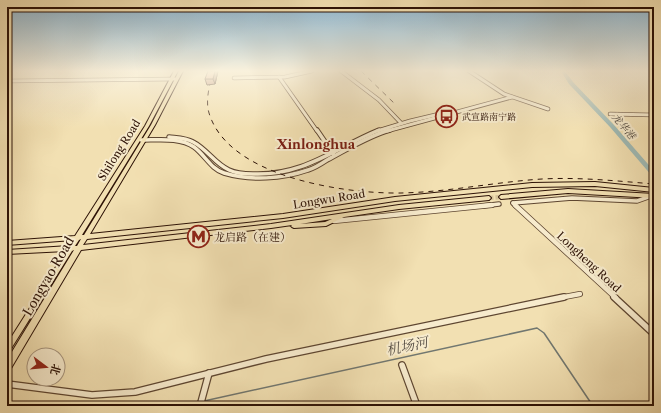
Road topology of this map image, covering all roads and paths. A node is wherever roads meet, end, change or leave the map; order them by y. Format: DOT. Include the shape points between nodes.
graph roads {
  1 [pos="166,90"];
  2 [pos="170,90"];
  3 [pos="288,90"];
  4 [pos="366,90"];
  5 [pos="501,90"];
  6 [pos="510,96"];
  7 [pos="548,109"];
  8 [pos="654,115"];
  9 [pos="402,124"];
  10 [pos="142,138"];
  11 [pos="334,155"];
  12 [pos="654,190"];
  13 [pos="653,196"];
  14 [pos="501,197"];
  15 [pos="489,198"];
  16 [pos="499,204"];
  17 [pos="346,214"];
  18 [pos="334,221"];
  19 [pos="271,226"];
  20 [pos="85,237"];
  21 [pos="75,238"];
  22 [pos="7,244"];
  23 [pos="78,248"];
  24 [pos="69,249"];
  25 [pos="7,252"];
  26 [pos="580,294"];
  27 [pos="654,334"];
  28 [pos="7,350"];
  29 [pos="402,366"];
  30 [pos="7,367"];
  31 [pos="209,374"];
  32 [pos="7,384"];
  33 [pos="201,403"];
  34 [pos="417,406"];
  1 -- 10 [label="main road, Shilong Road"];
  2 -- 10 [label="main road, Shilong Road"];
  3 -- 11 [label="street"];
  4 -- 9 [label="street"];
  5 -- 6 [label="street"];
  6 -- 7 [label="street"];
  6 -- 9 [label="street"];
  8 -- 8 [label="street" via="645,114 610,114"];
  9 -- 11 [label="street"];
  10 -- 11 [label="street" via="185,143 194,147 216,169 224,173 255,178 299,174"];
  10 -- 20 [label="main road, Shilong Road"];
  10 -- 21 [label="main road, Shilong Road"];
  12 -- 20 [label="main road, Longwu Road" via="595,184 547,184 395,199 283,216"];
  13 -- 14 [label="main road" via="568,191"];
  13 -- 27 [label="street, Longheng Road" via="637,201 572,198 512,203"];
  15 -- 17 [label="main road, Longwu Road"];
  16 -- 18 [label="street"];
  17 -- 18 [label="main road"];
  17 -- 19 [label="main road, Longwu Road"];
  18 -- 19 [label="main road" via="326,224"];
  19 -- 23 [label="main road, Longwu Road"];
  20 -- 21 [label="main road, Longwu Road"];
  20 -- 23 [label="main road, Longyao Road"];
  21 -- 22 [label="main road, Longwu Road"];
  21 -- 24 [label="main road, Longyao Road"];
  23 -- 24 [label="main road, Longwu Road"];
  23 -- 30 [label="main road, Longyao Road"];
  24 -- 25 [label="main road, Longwu Road"];
  24 -- 28 [label="main road, Longyao Road"];
  26 -- 31 [label="street" via="266,359"];
  29 -- 34 [label="street"];
  31 -- 32 [label="street" via="134,392 92,395"];
  31 -- 33 [label="street"];
}
